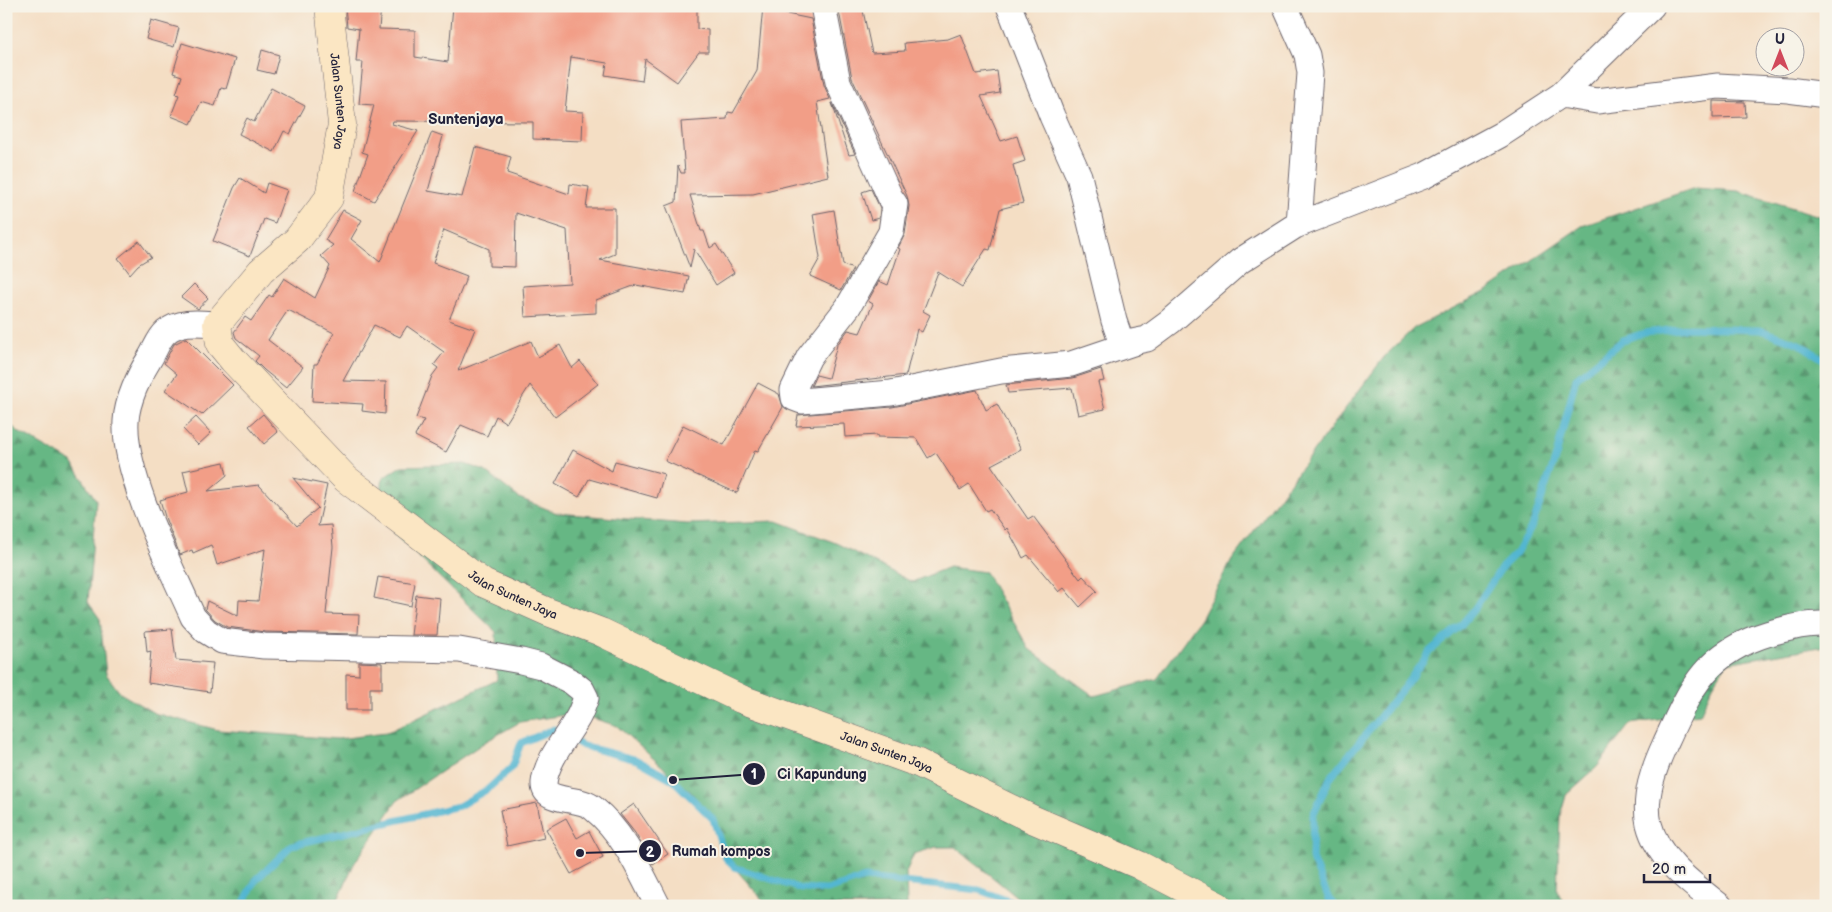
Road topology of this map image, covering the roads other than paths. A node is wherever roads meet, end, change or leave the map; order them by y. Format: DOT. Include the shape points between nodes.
graph roads {
  1 [pos="329,6"];
  2 [pos="823,6"];
  3 [pos="1009,6"];
  4 [pos="1285,6"];
  5 [pos="1652,6"];
  6 [pos="1561,95"];
  7 [pos="1826,95"];
  8 [pos="1299,224"];
  9 [pos="217,324"];
  10 [pos="1133,343"];
  11 [pos="1826,624"];
  12 [pos="658,906"];
  13 [pos="1218,906"];
  14 [pos="1720,906"];
  1 -- 9 [label="main road, Jalan Sunten Jaya" via="342,124 329,198 297,240 261,271"];
  2 -- 10 [label="street" via="838,82 895,204 895,211 891,232 848,307 809,357 793,390 794,398 802,401 892,394 1001,371 1080,362"];
  3 -- 10 [label="street" via="1079,176 1118,335 1122,344"];
  4 -- 8 [label="street" via="1307,55 1310,73"];
  5 -- 6 [label="street"];
  6 -- 7 [label="street" via="1596,101 1718,86"];
  6 -- 8 [label="street" via="1500,135 1424,176"];
  8 -- 10 [label="street" via="1263,244 1170,322 1146,339"];
  9 -- 12 [label="street" via="188,323 166,332 147,363 126,422 128,448 137,482 194,617 206,631 222,641 264,646 459,650 541,666 582,690 586,698 546,772 546,793 551,798 577,800 592,806 611,824"];
  9 -- 13 [label="main road, Jalan Sunten Jaya" via="220,344 233,360 346,479 483,583 602,632 741,699 918,763 1032,819 1139,865"];
  11 -- 14 [label="street" via="1791,627 1756,638 1719,657 1685,700 1657,762 1648,805 1649,824 1668,862"];
}
